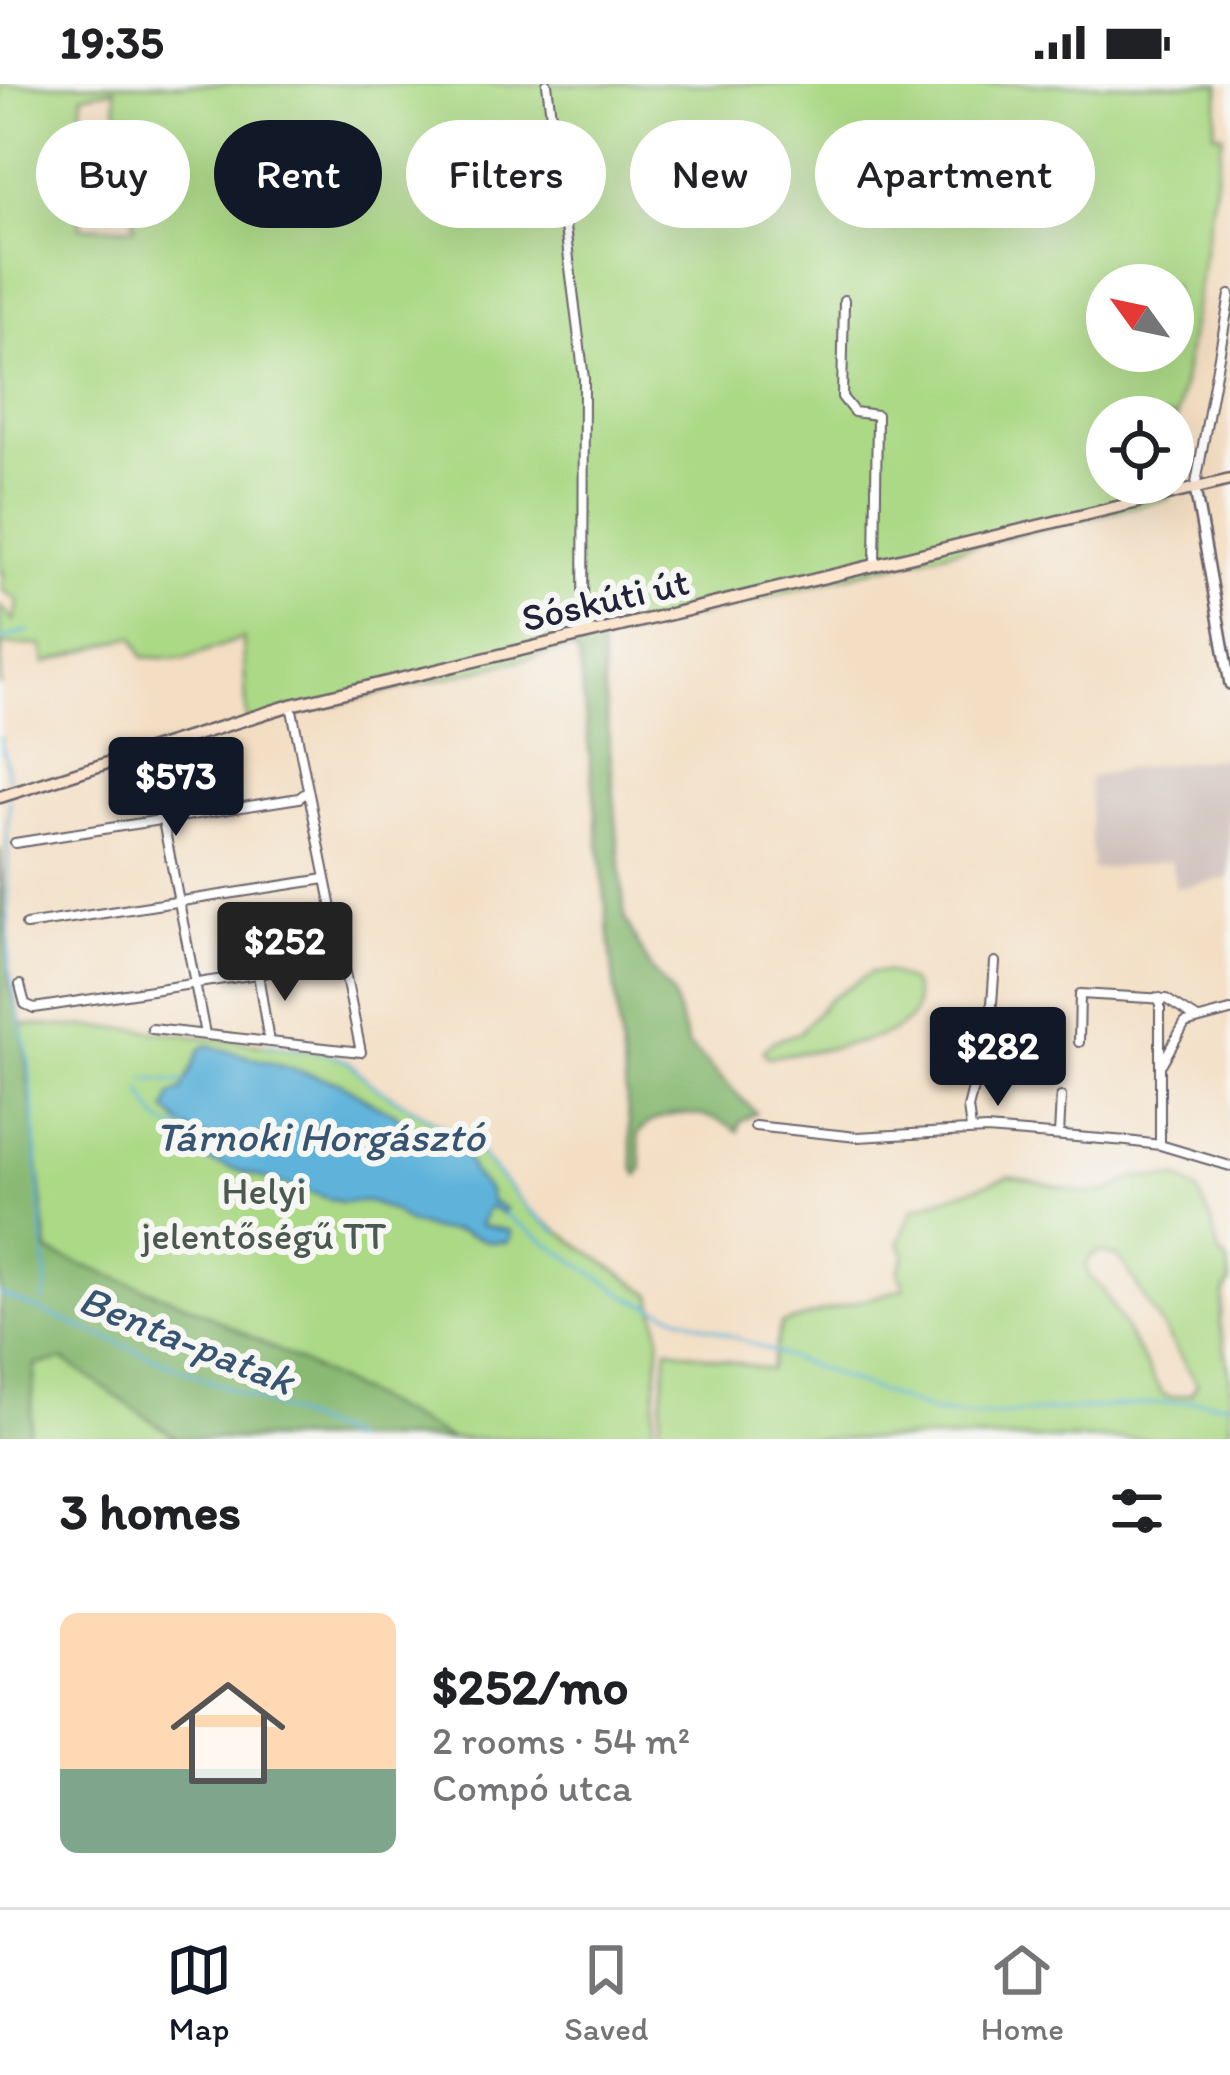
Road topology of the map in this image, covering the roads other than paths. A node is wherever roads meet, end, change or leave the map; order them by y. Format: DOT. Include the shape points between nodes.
graph roads {
  1 [pos="548,84"];
  2 [pos="1230,295"];
  3 [pos="844,299"];
  4 [pos="1230,480"];
  5 [pos="1195,488"];
  6 [pos="875,565"];
  7 [pos="584,635"];
  8 [pos="1230,684"];
  9 [pos="291,705"];
  10 [pos="149,750"];
  11 [pos="308,790"];
  12 [pos="0,797"];
  13 [pos="163,820"];
  14 [pos="15,843"];
  15 [pos="325,879"];
  16 [pos="179,901"];
  17 [pos="26,925"];
  18 [pos="343,962"];
  19 [pos="995,962"];
  20 [pos="258,974"];
  21 [pos="195,983"];
  22 [pos="20,985"];
  23 [pos="1160,998"];
  24 [pos="1230,1011"];
  25 [pos="1196,1018"];
  26 [pos="152,1028"];
  27 [pos="205,1034"];
  28 [pos="269,1042"];
  29 [pos="1079,1042"];
  30 [pos="1162,1065"];
  31 [pos="1061,1097"];
  32 [pos="755,1126"];
  33 [pos="971,1130"];
  34 [pos="1059,1136"];
  35 [pos="1160,1145"];
  36 [pos="1230,1166"];
  1 -- 7 [label="street" via="583,369"];
  2 -- 5 [label="street"];
  3 -- 6 [label="street" via="842,397 854,412 878,415"];
  4 -- 5 [label="main road, Sóskúti út"];
  5 -- 6 [label="main road, Sóskúti út"];
  5 -- 8 [label="street"];
  6 -- 7 [label="main road, Sóskúti út"];
  7 -- 9 [label="main road, Sóskúti út"];
  9 -- 10 [label="main road, Sóskúti út"];
  9 -- 11 [label="street"];
  10 -- 12 [label="main road, Sóskúti út"];
  10 -- 13 [label="street"];
  11 -- 13 [label="street" via="299,798"];
  11 -- 15 [label="street"];
  13 -- 14 [label="street"];
  13 -- 16 [label="street"];
  15 -- 16 [label="street"];
  15 -- 18 [label="street"];
  16 -- 17 [label="street"];
  16 -- 21 [label="street"];
  18 -- 20 [label="street"];
  18 -- 28 [label="street" via="361,1052"];
  19 -- 33 [label="street" via="991,1017 968,1108"];
  20 -- 21 [label="street"];
  20 -- 28 [label="street"];
  21 -- 22 [label="street" via="34,1008"];
  21 -- 27 [label="street"];
  23 -- 25 [label="street"];
  23 -- 29 [label="street" via="1080,994"];
  23 -- 30 [label="street"];
  24 -- 25 [label="street"];
  25 -- 30 [label="street" via="1180,1029"];
  26 -- 27 [label="street"];
  27 -- 28 [label="street"];
  30 -- 35 [label="street"];
  31 -- 34 [label="street"];
  32 -- 33 [label="street" via="857,1137"];
  33 -- 34 [label="street"];
  34 -- 35 [label="street"];
  35 -- 36 [label="street"];
}
